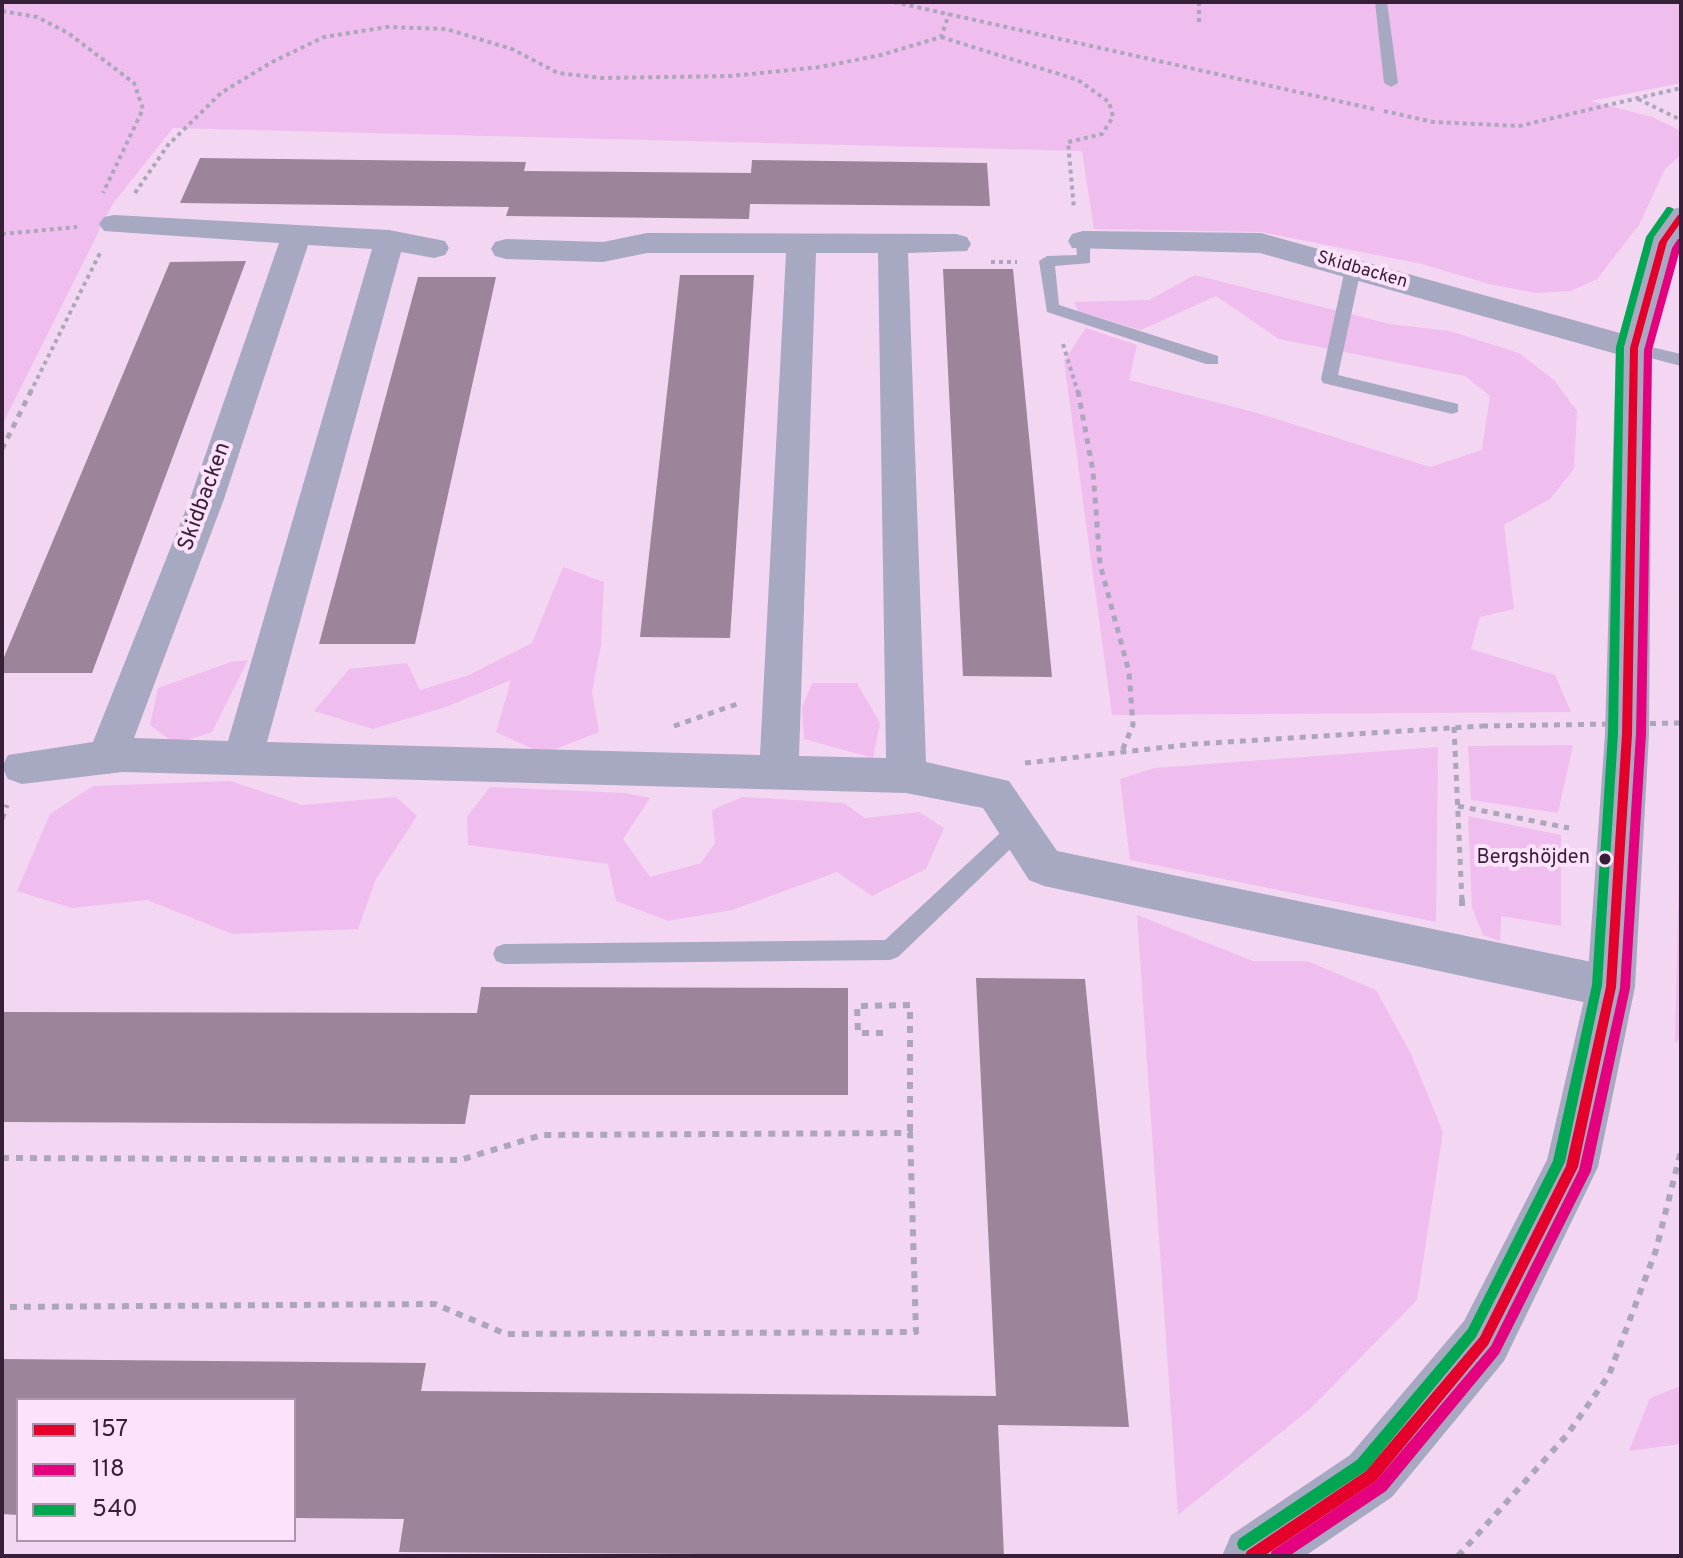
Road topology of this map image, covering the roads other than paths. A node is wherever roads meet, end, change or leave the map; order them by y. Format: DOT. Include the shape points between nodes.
graph roads {
  1 [pos="1381,2"];
  2 [pos="1391,83"];
  3 [pos="1681,217"];
  4 [pos="114,224"];
  5 [pos="297,234"];
  6 [pos="389,240"];
  7 [pos="1083,241"];
  8 [pos="801,242"];
  9 [pos="893,243"];
  10 [pos="956,244"];
  11 [pos="434,248"];
  12 [pos="506,249"];
  13 [pos="1353,269"];
  14 [pos="1634,348"];
  15 [pos="1212,360"];
  16 [pos="1681,360"];
  17 [pos="1452,408"];
  18 [pos="107,757"];
  19 [pos="243,758"];
  20 [pos="22,767"];
  21 [pos="779,772"];
  22 [pos="906,776"];
  23 [pos="1018,829"];
  24 [pos="504,954"];
  25 [pos="1611,987"];
  26 [pos="1252,1556"];
  1 -- 2 [label="lane"];
  3 -- 14 [label="street" via="1663,242"];
  4 -- 5 [label="street"];
  5 -- 6 [label="street"];
  5 -- 18 [label="street, Skidbacken" via="207,499"];
  6 -- 11 [label="street"];
  6 -- 19 [label="street"];
  7 -- 13 [label="street, Skidbacken" via="1261,243"];
  7 -- 15 [label="lane" via="1085,260 1047,261 1052,308"];
  8 -- 9 [label="street"];
  8 -- 12 [label="street" via="647,243 603,252"];
  8 -- 21 [label="street"];
  9 -- 10 [label="street"];
  9 -- 22 [label="street"];
  13 -- 14 [label="street, Skidbacken"];
  13 -- 17 [label="lane" via="1329,379"];
  14 -- 16 [label="lane"];
  14 -- 25 [label="street" via="1627,734"];
  18 -- 19 [label="street"];
  18 -- 20 [label="street"];
  19 -- 21 [label="street"];
  21 -- 22 [label="street"];
  22 -- 23 [label="street" via="995,793"];
  23 -- 24 [label="lane" via="890,950"];
  23 -- 25 [label="street" via="1044,867"];
  25 -- 26 [label="street" via="1572,1167 1484,1341 1371,1476"];
}
